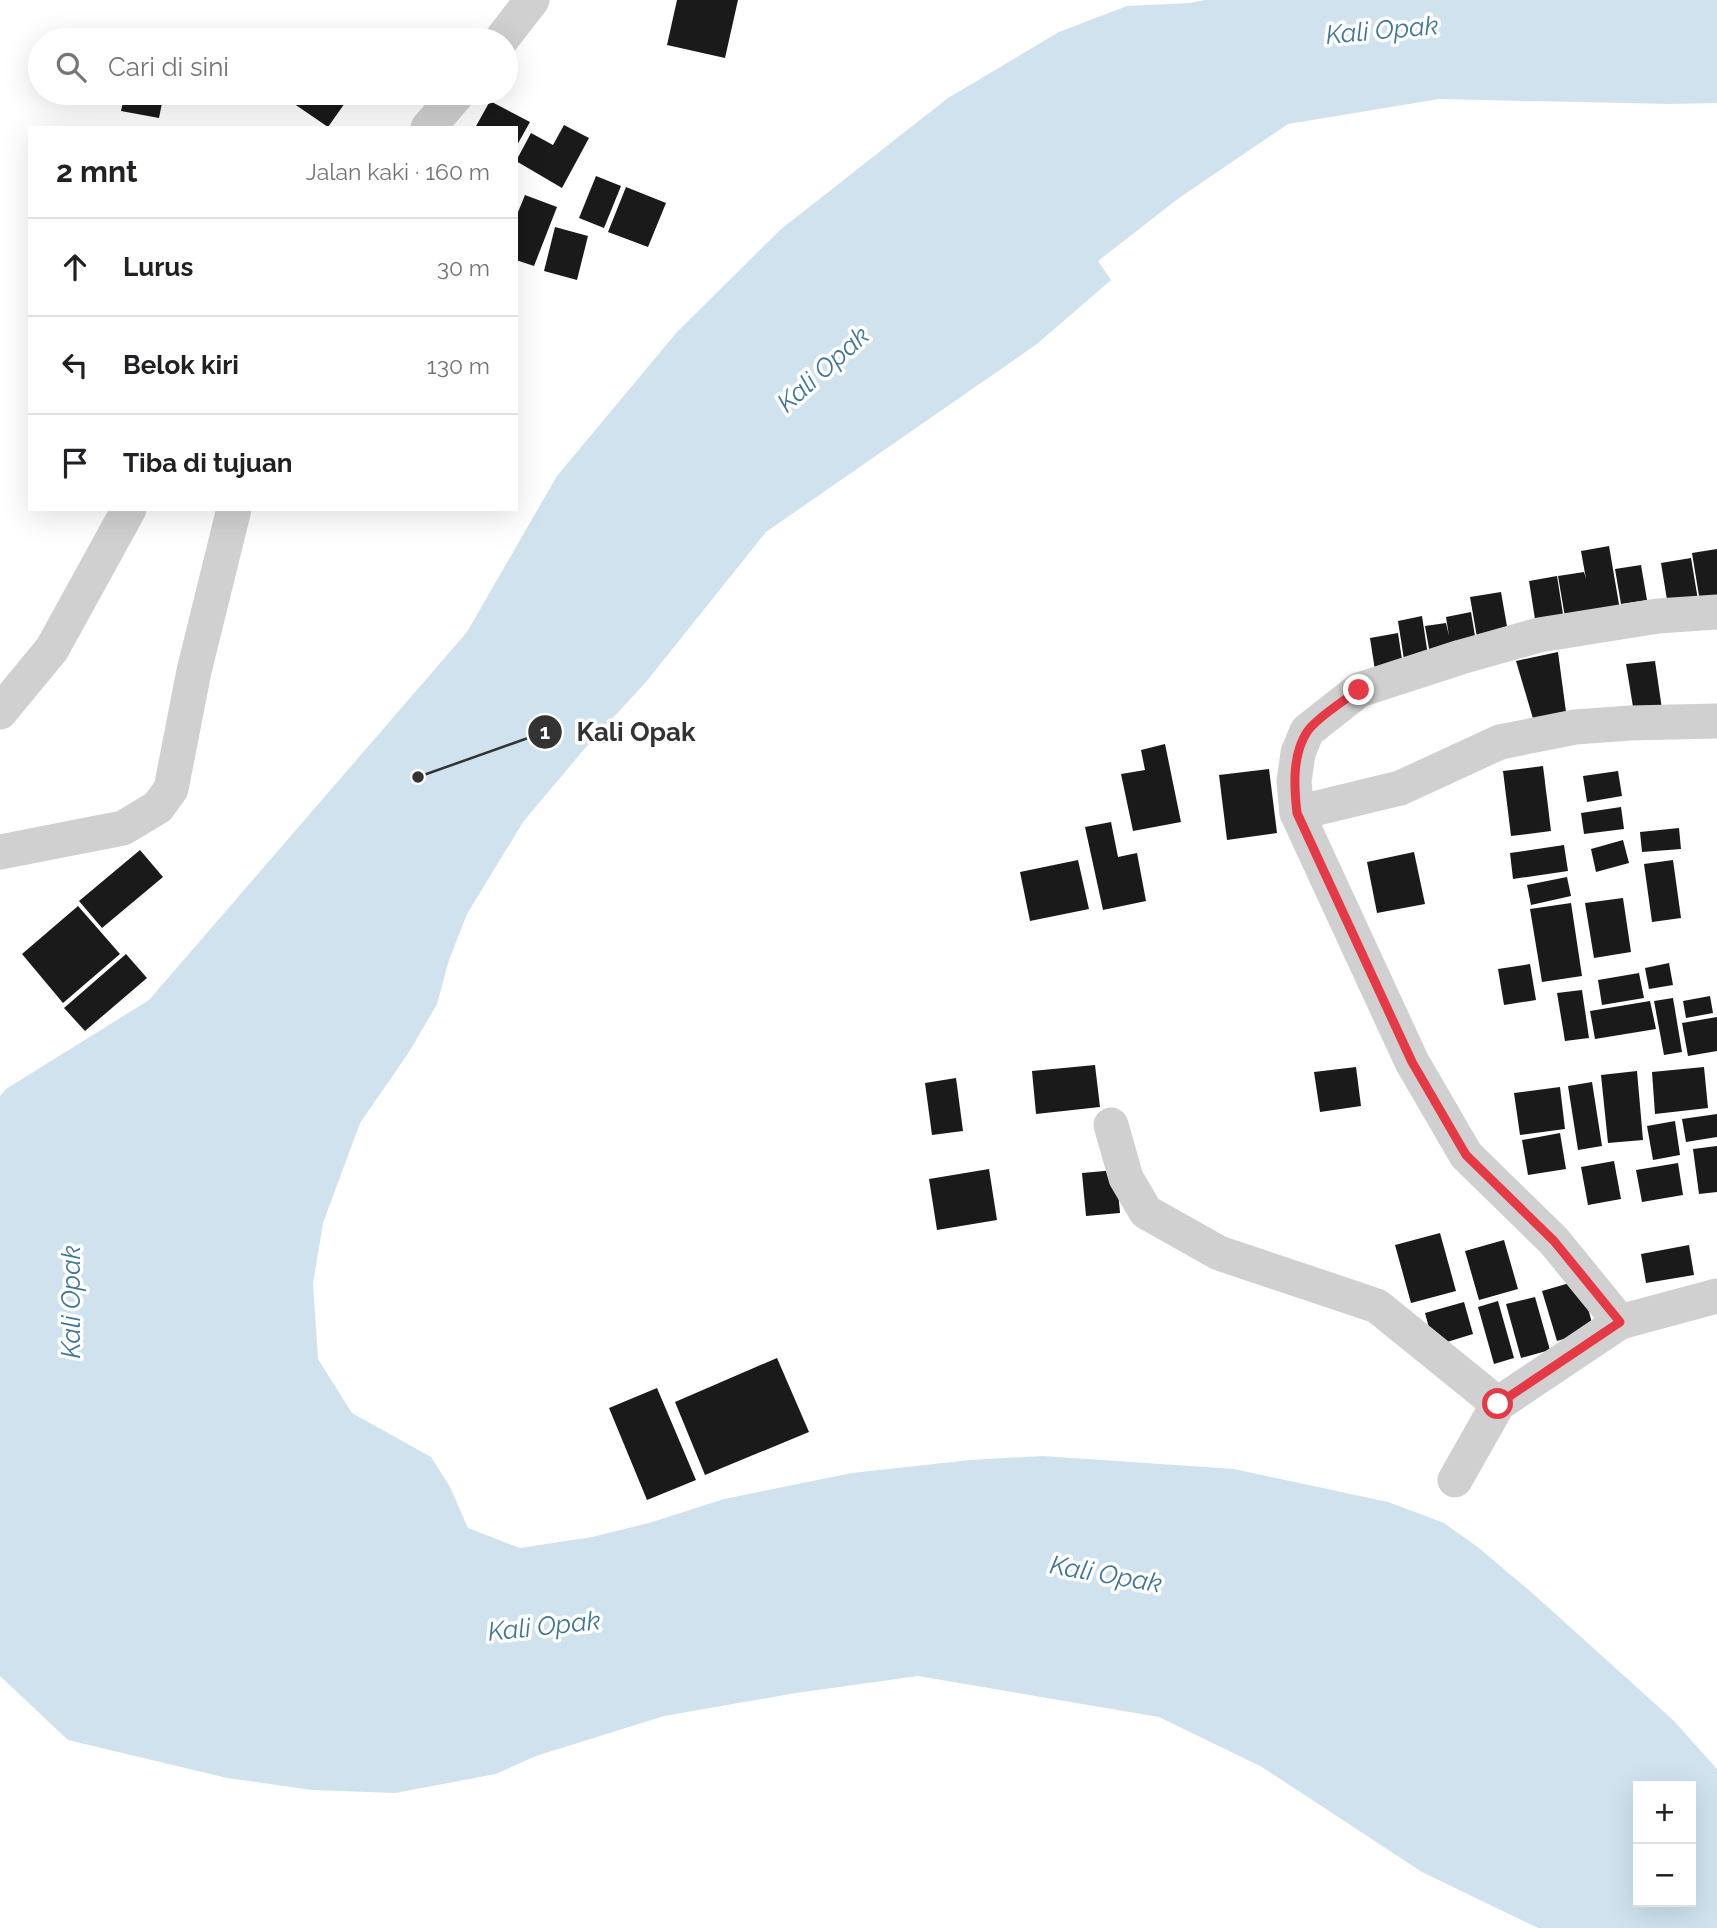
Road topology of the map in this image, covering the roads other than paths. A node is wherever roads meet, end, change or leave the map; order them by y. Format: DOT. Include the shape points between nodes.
graph roads {
  1 [pos="532,0"];
  2 [pos="510,28"];
  3 [pos="448,105"];
  4 [pos="430,126"];
  5 [pos="128,511"];
  6 [pos="234,511"];
  7 [pos="1717,612"];
  8 [pos="0,712"];
  9 [pos="1717,721"];
  10 [pos="1297,813"];
  11 [pos="0,852"];
  12 [pos="1111,1125"];
  13 [pos="1717,1296"];
  14 [pos="1620,1322"];
  15 [pos="1498,1404"];
  16 [pos="1455,1480"];
  1 -- 2 [label="street"];
  3 -- 4 [label="street"];
  5 -- 8 [label="street" via="52,649"];
  6 -- 11 [label="street" via="171,789 159,807 123,828"];
  7 -- 10 [label="street" via="1658,616 1539,635 1359,690 1307,731 1294,782"];
  9 -- 10 [label="street" via="1575,727 1500,742 1400,788"];
  10 -- 14 [label="street" via="1412,1062 1466,1155 1554,1241"];
  12 -- 15 [label="street" via="1126,1178 1146,1212 1219,1253 1377,1307"];
  13 -- 14 [label="street"];
  14 -- 15 [label="street"];
  15 -- 16 [label="street"];
}
